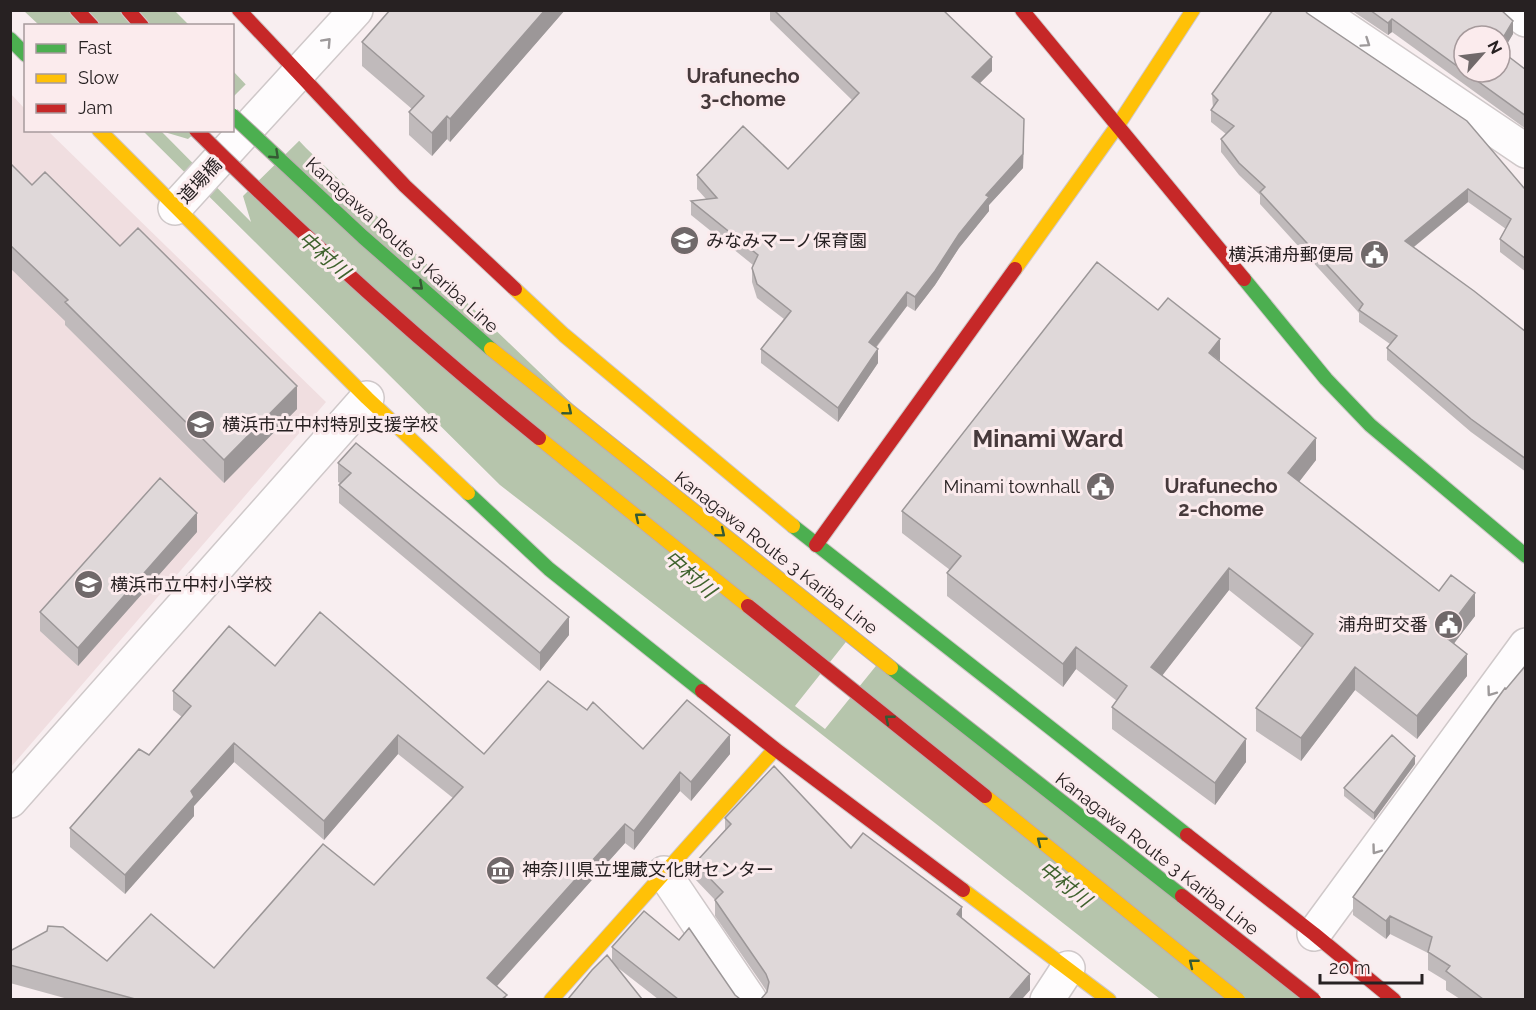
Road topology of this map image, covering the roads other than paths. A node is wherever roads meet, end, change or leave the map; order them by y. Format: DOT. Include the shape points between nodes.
graph roads {
  1 [pos="77,10"];
  2 [pos="128,10"];
  3 [pos="239,10"];
  4 [pos="356,10"];
  5 [pos="1022,10"];
  6 [pos="1193,10"];
  7 [pos="1317,10"];
  8 [pos="1512,10"];
  9 [pos="1526,20"];
  10 [pos="90,24"];
  11 [pos="140,24"];
  12 [pos="10,39"];
  13 [pos="24,53"];
  14 [pos="298,74"];
  15 [pos="234,117"];
  16 [pos="1118,125"];
  17 [pos="101,132"];
  18 [pos="198,132"];
  19 [pos="1526,151"];
  20 [pos="175,208"];
  21 [pos="367,398"];
  22 [pos="816,545"];
  23 [pos="1526,556"];
  24 [pos="1526,645"];
  25 [pos="775,749"];
  26 [pos="10,801"];
  27 [pos="664,873"];
  28 [pos="1314,934"];
  29 [pos="1068,968"];
  30 [pos="551,999"];
  31 [pos="750,999"];
  32 [pos="1047,999"];
  33 [pos="1109,999"];
  34 [pos="1238,999"];
  35 [pos="1314,999"];
  36 [pos="1394,999"];
  1 -- 10 [label="main road"];
  2 -- 11 [label="main road"];
  3 -- 14 [label="main road"];
  14 -- 4 [label="street, 道場橋, one-way"];
  5 -- 16 [label="main road"];
  6 -- 16 [label="main road"];
  7 -- 19 [label="street, one-way"];
  8 -- 9 [label="street"];
  12 -- 13 [label="main road"];
  14 -- 20 [label="street, 道場橋"];
  14 -- 22 [label="main road" via="405,186 564,335"];
  15 -- 35 [label="main road, Kanagawa Route 3 Kariba Line, one-way, bridge" via="506,362"];
  16 -- 22 [label="main road"];
  16 -- 23 [label="main road" via="1318,370 1370,426"];
  17 -- 20 [label="main road"];
  34 -- 18 [label="main road, one-way, bridge" via="502,408 390,313"];
  20 -- 21 [label="main road"];
  21 -- 25 [label="main road" via="549,569"];
  21 -- 26 [label="street"];
  22 -- 28 [label="main road"];
  24 -- 28 [label="street, one-way"];
  25 -- 27 [label="main road"];
  25 -- 29 [label="main road"];
  27 -- 30 [label="main road"];
  27 -- 31 [label="street"];
  28 -- 36 [label="main road"];
  29 -- 32 [label="street"];
  29 -- 33 [label="main road"];
}
